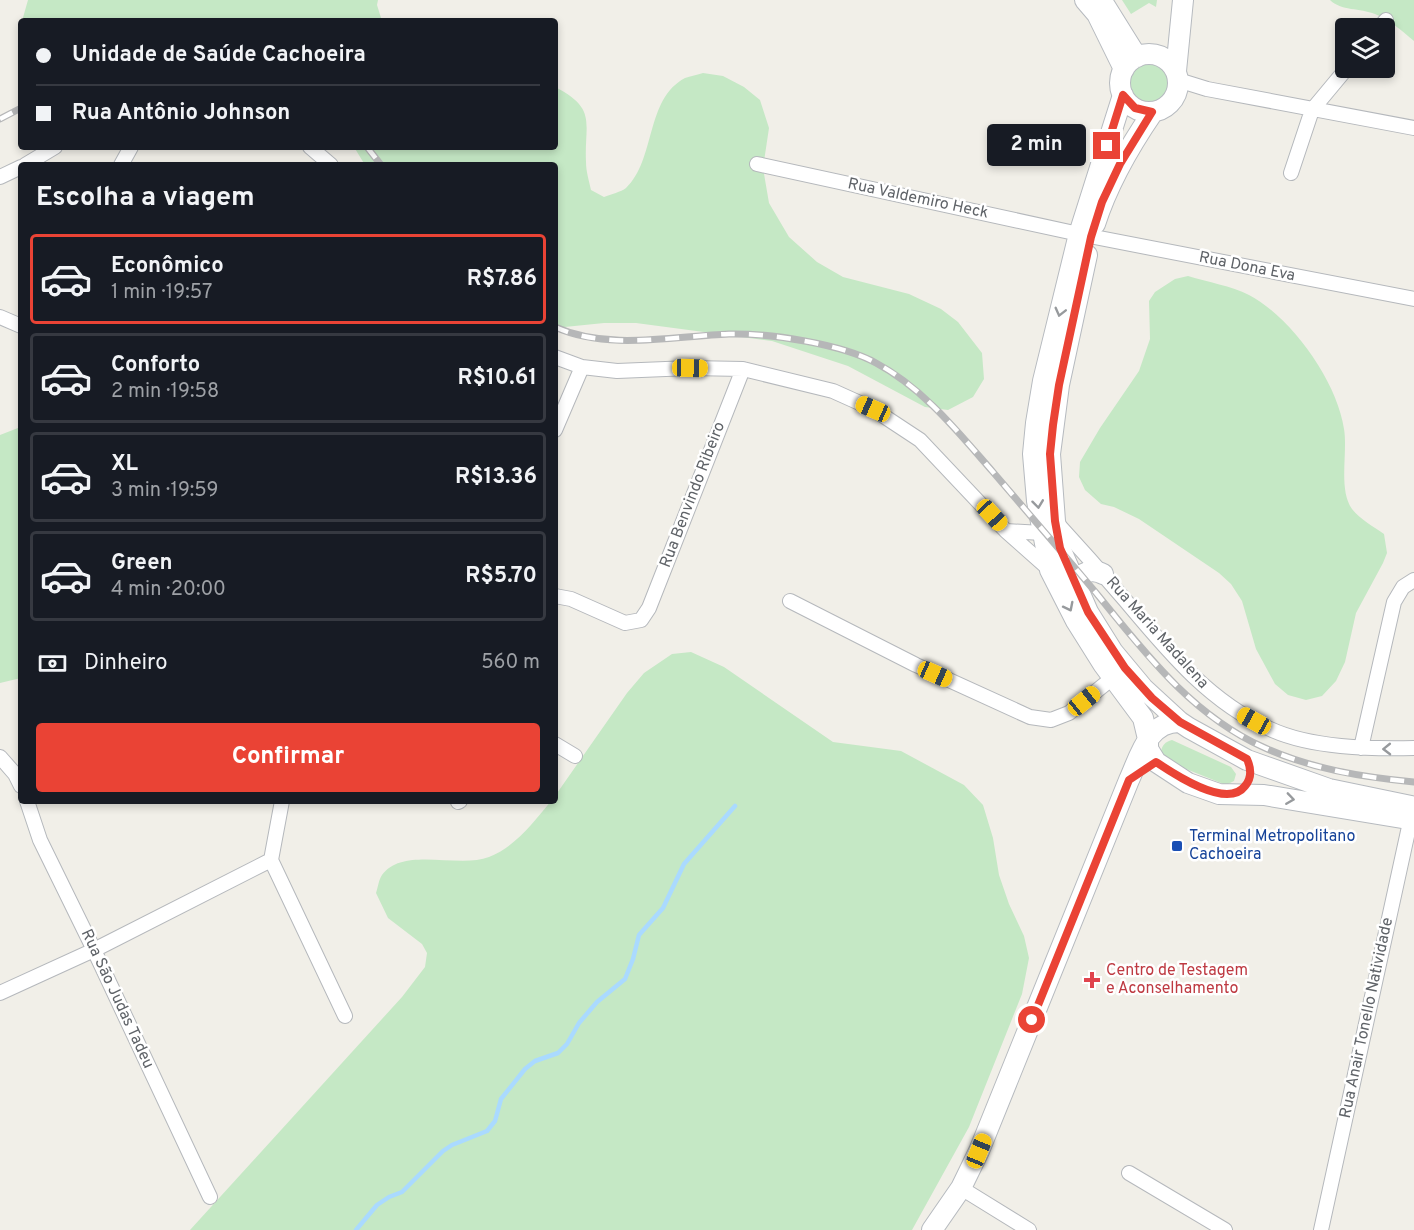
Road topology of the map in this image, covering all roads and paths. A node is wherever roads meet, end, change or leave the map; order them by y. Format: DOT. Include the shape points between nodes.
graph roads {
  1 [pos="1085,0"];
  2 [pos="1101,0"];
  3 [pos="1181,10"];
  4 [pos="1139,60"];
  5 [pos="1177,75"];
  6 [pos="1339,78"];
  7 [pos="1123,95"];
  8 [pos="1312,110"];
  9 [pos="1152,112"];
  10 [pos="1414,128"];
  11 [pos="50,150"];
  12 [pos="313,150"];
  13 [pos="30,162"];
  14 [pos="324,162"];
  15 [pos="757,164"];
  16 [pos="18,168"];
  17 [pos="1291,173"];
  18 [pos="0,177"];
  19 [pos="1085,236"];
  20 [pos="1414,299"];
  21 [pos="0,317"];
  22 [pos="18,325"];
  23 [pos="558,358"];
  24 [pos="582,367"];
  25 [pos="743,369"];
  26 [pos="558,423"];
  27 [pos="1051,530"];
  28 [pos="1006,531"];
  29 [pos="1050,570"];
  30 [pos="1103,574"];
  31 [pos="1414,579"];
  32 [pos="1075,583"];
  33 [pos="558,597"];
  34 [pos="790,601"];
  35 [pos="1119,673"];
  36 [pos="1180,722"];
  37 [pos="1148,739"];
  38 [pos="558,746"];
  39 [pos="1361,748"];
  40 [pos="1414,748"];
  41 [pos="575,756"];
  42 [pos="0,757"];
  43 [pos="1247,759"];
  44 [pos="1156,762"];
  45 [pos="18,780"];
  46 [pos="1129,780"];
  47 [pos="1232,794"];
  48 [pos="28,804"];
  49 [pos="281,804"];
  50 [pos="1413,813"];
  51 [pos="271,860"];
  52 [pos="94,950"];
  53 [pos="0,993"];
  54 [pos="345,1016"];
  55 [pos="1129,1173"];
  56 [pos="962,1188"];
  57 [pos="210,1197"];
  58 [pos="933,1230"];
  59 [pos="1029,1230"];
  60 [pos="1225,1230"];
  61 [pos="1321,1230"];
  1 -- 4 [label="main road"];
  2 -- 4 [label="main road"];
  3 -- 4 [label="main road"];
  3 -- 5 [label="main road"];
  4 -- 5 [label="main road" via="1171,63"];
  4 -- 7 [label="main road" via="1120,86"];
  5 -- 8 [label="street" via="1207,89"];
  5 -- 9 [label="main road" via="1178,89 1169,104"];
  6 -- 8 [label="street"];
  7 -- 9 [label="main road" via="1135,108"];
  7 -- 19 [label="main road"];
  8 -- 10 [label="street"];
  8 -- 17 [label="street"];
  9 -- 19 [label="main road" via="1120,164"];
  11 -- 13 [label="street"];
  12 -- 14 [label="street"];
  15 -- 19 [label="street, Rua Valdemiro Heck"];
  16 -- 18 [label="street"];
  19 -- 20 [label="street, Rua Dona Eva"];
  19 -- 27 [label="main road" via="1043,381 1036,423 1033,454"];
  21 -- 22 [label="street"];
  23 -- 24 [label="street"];
  24 -- 25 [label="street" via="617,371"];
  24 -- 26 [label="street"];
  25 -- 28 [label="street" via="832,391 873,409 920,440"];
  25 -- 33 [label="street, Rua Benvindo Ribeiro" via="641,620 625,623"];
  27 -- 28 [label="street"];
  27 -- 29 [label="main road"];
  27 -- 30 [label="street, Rua Maria Madalena" via="1089,557"];
  27 -- 32 [label="main road"];
  28 -- 29 [label="street"];
  29 -- 35 [label="main road, one-way" via="1076,621"];
  30 -- 32 [label="main road" via="1087,572"];
  30 -- 39 [label="street, Rua Maria Madalena" via="1206,689 1236,711 1272,730 1310,741"];
  31 -- 39 [label="street" via="1403,587 1394,602"];
  32 -- 35 [label="main road"];
  34 -- 35 [label="street" via="1030,717 1051,720 1070,713"];
  35 -- 36 [label="main road"];
  35 -- 37 [label="main road" via="1143,718"];
  36 -- 37 [label="main road" via="1164,724"];
  36 -- 43 [label="main road"];
  37 -- 44 [label="main road" via="1150,754"];
  37 -- 46 [label="main road"];
  38 -- 41 [label="street"];
  40 -- 39 [label="street, Rua Maria Madalena, one-way"];
  42 -- 45 [label="street"];
  43 -- 47 [label="main road" via="1249,779 1243,789"];
  43 -- 50 [label="main road" via="1329,789"];
  44 -- 46 [label="main road"];
  44 -- 47 [label="main road" via="1188,783 1219,794"];
  46 -- 56 [label="main road"];
  47 -- 50 [label="main road, one-way"];
  48 -- 52 [label="street, Rua São Judas Tadeu" via="40,840"];
  49 -- 51 [label="street"];
  50 -- 61 [label="street, Rua Anair Tonello Natividade"];
  51 -- 52 [label="street"];
  51 -- 54 [label="street"];
  52 -- 53 [label="street"];
  52 -- 57 [label="street, Rua São Judas Tadeu"];
  55 -- 60 [label="street"];
  56 -- 58 [label="main road"];
  56 -- 59 [label="street"];
}
